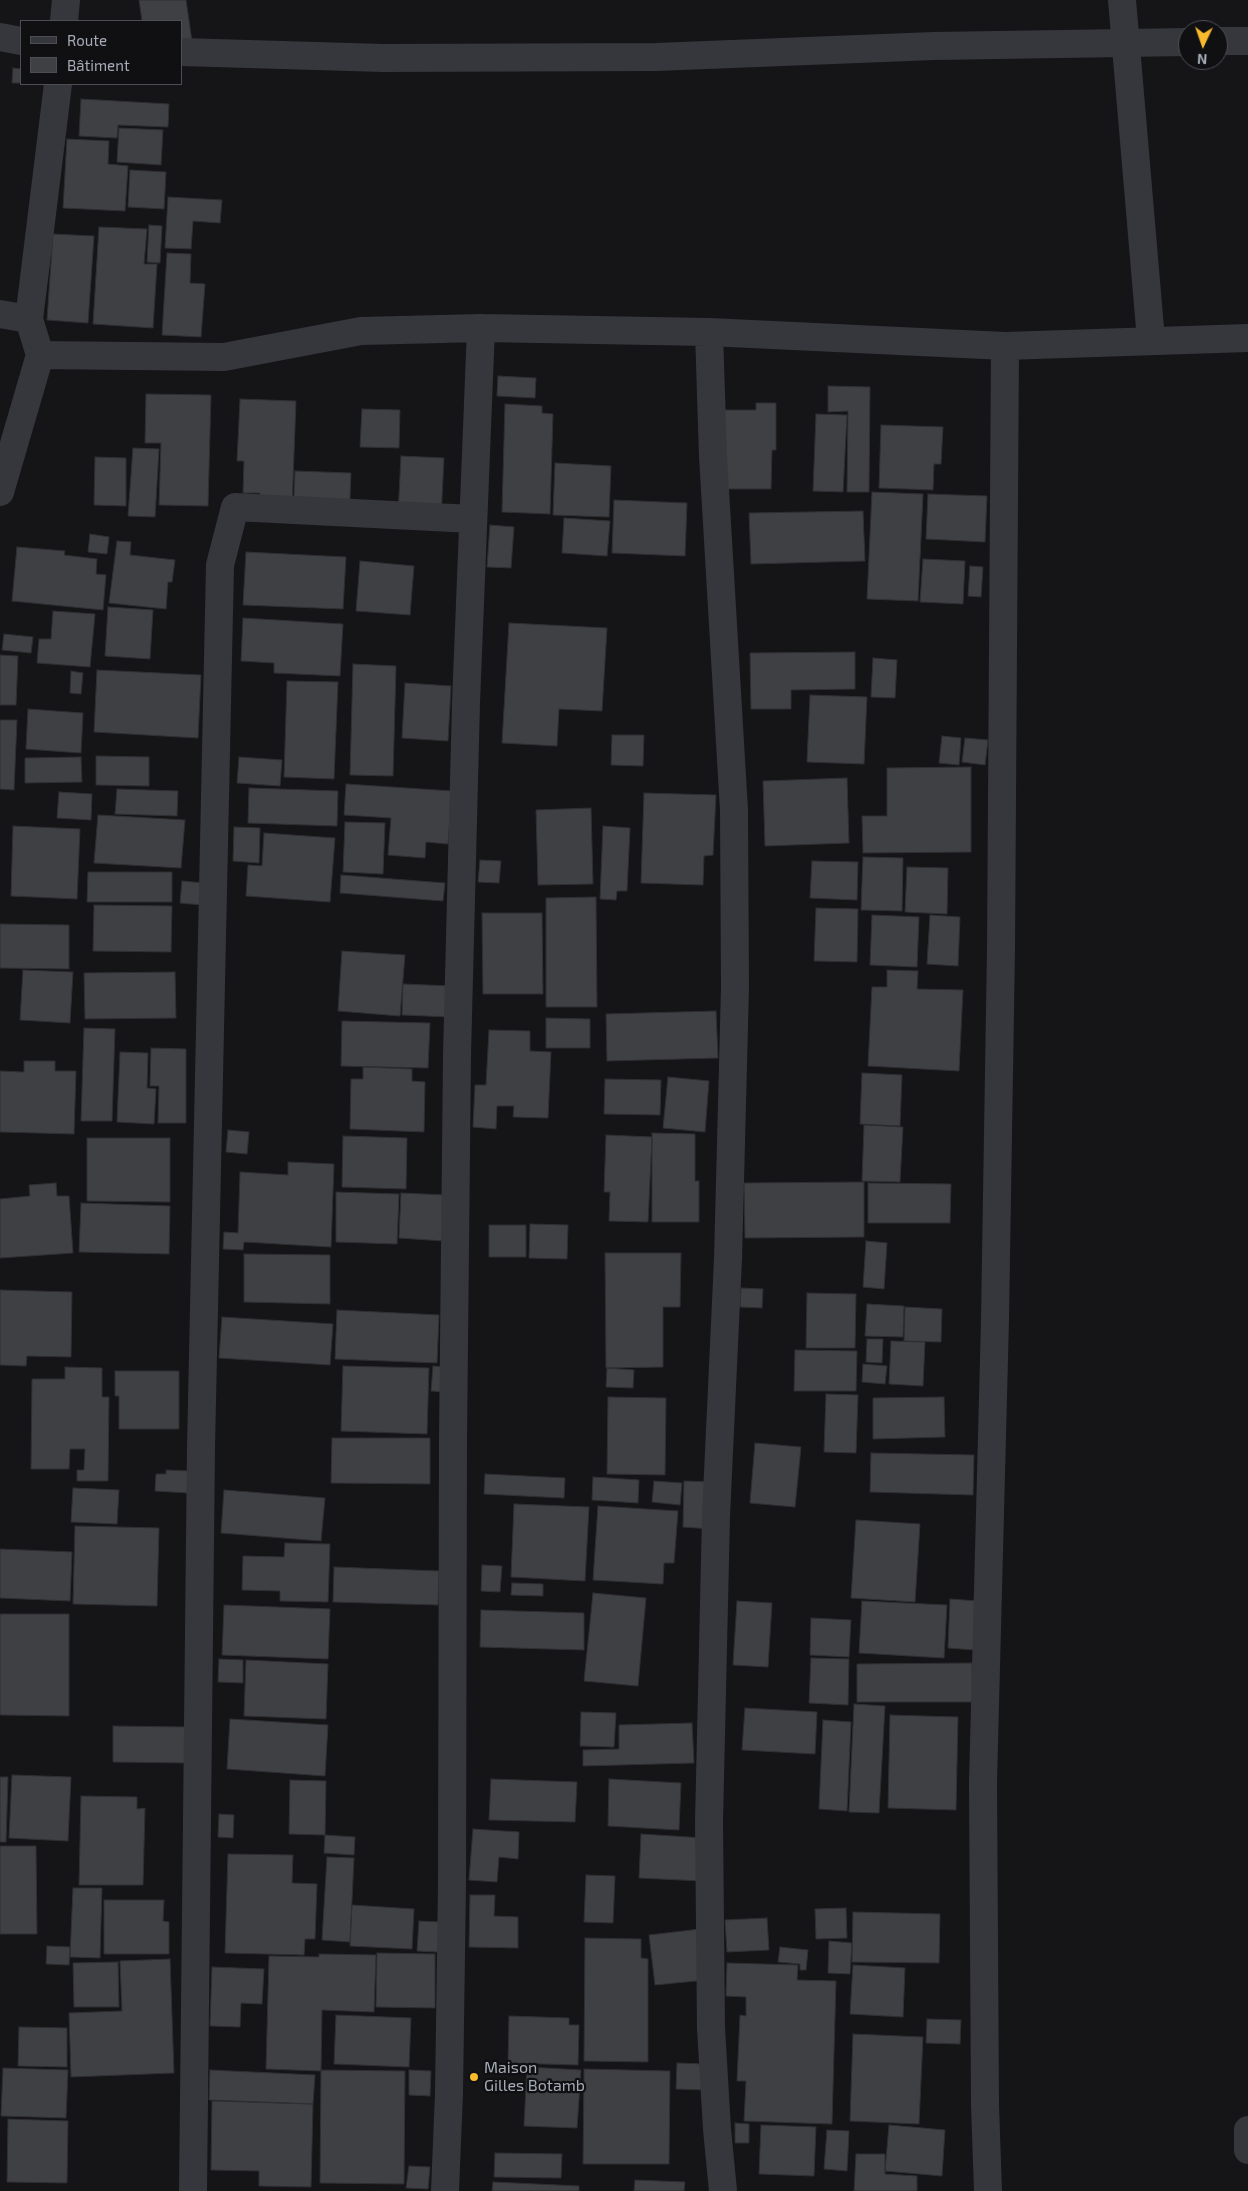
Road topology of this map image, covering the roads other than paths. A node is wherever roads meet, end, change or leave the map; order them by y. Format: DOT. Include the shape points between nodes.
graph roads {
  1 [pos="66,0"];
  2 [pos="1122,0"];
  3 [pos="64,20"];
  4 [pos="0,37"];
  5 [pos="20,41"];
  6 [pos="1228,41"];
  7 [pos="1248,41"];
  8 [pos="1127,42"];
  9 [pos="1178,42"];
  10 [pos="182,52"];
  11 [pos="58,85"];
  12 [pos="0,314"];
  13 [pos="29,319"];
  14 [pos="481,328"];
  15 [pos="709,332"];
  16 [pos="1248,338"];
  17 [pos="1151,340"];
  18 [pos="1005,346"];
  19 [pos="40,356"];
  20 [pos="0,492"];
  21 [pos="472,519"];
  22 [pos="1248,2130"];
  23 [pos="1248,2150"];
  24 [pos="193,2191"];
  25 [pos="445,2191"];
  26 [pos="723,2191"];
  27 [pos="988,2191"];
  1 -- 3 [label="street"];
  2 -- 8 [label="street"];
  4 -- 5 [label="street"];
  6 -- 7 [label="street"];
  8 -- 9 [label="street"];
  8 -- 10 [label="street" via="656,57 383,58"];
  8 -- 17 [label="street"];
  11 -- 13 [label="street"];
  12 -- 13 [label="street"];
  13 -- 19 [label="street"];
  14 -- 15 [label="street"];
  14 -- 19 [label="street" via="361,331 224,357"];
  14 -- 21 [label="street"];
  15 -- 18 [label="street"];
  15 -- 26 [label="street" via="734,820 735,987 728,1259 716,1516 709,1822 711,2028"];
  16 -- 17 [label="street"];
  17 -- 18 [label="street"];
  18 -- 27 [label="street" via="1001,938 983,1782"];
  19 -- 20 [label="street"];
  21 -- 24 [label="street" via="236,507 220,565 201,1437"];
  21 -- 25 [label="street" via="457,1055 452,1885"];
  22 -- 23 [label="street"];
}
